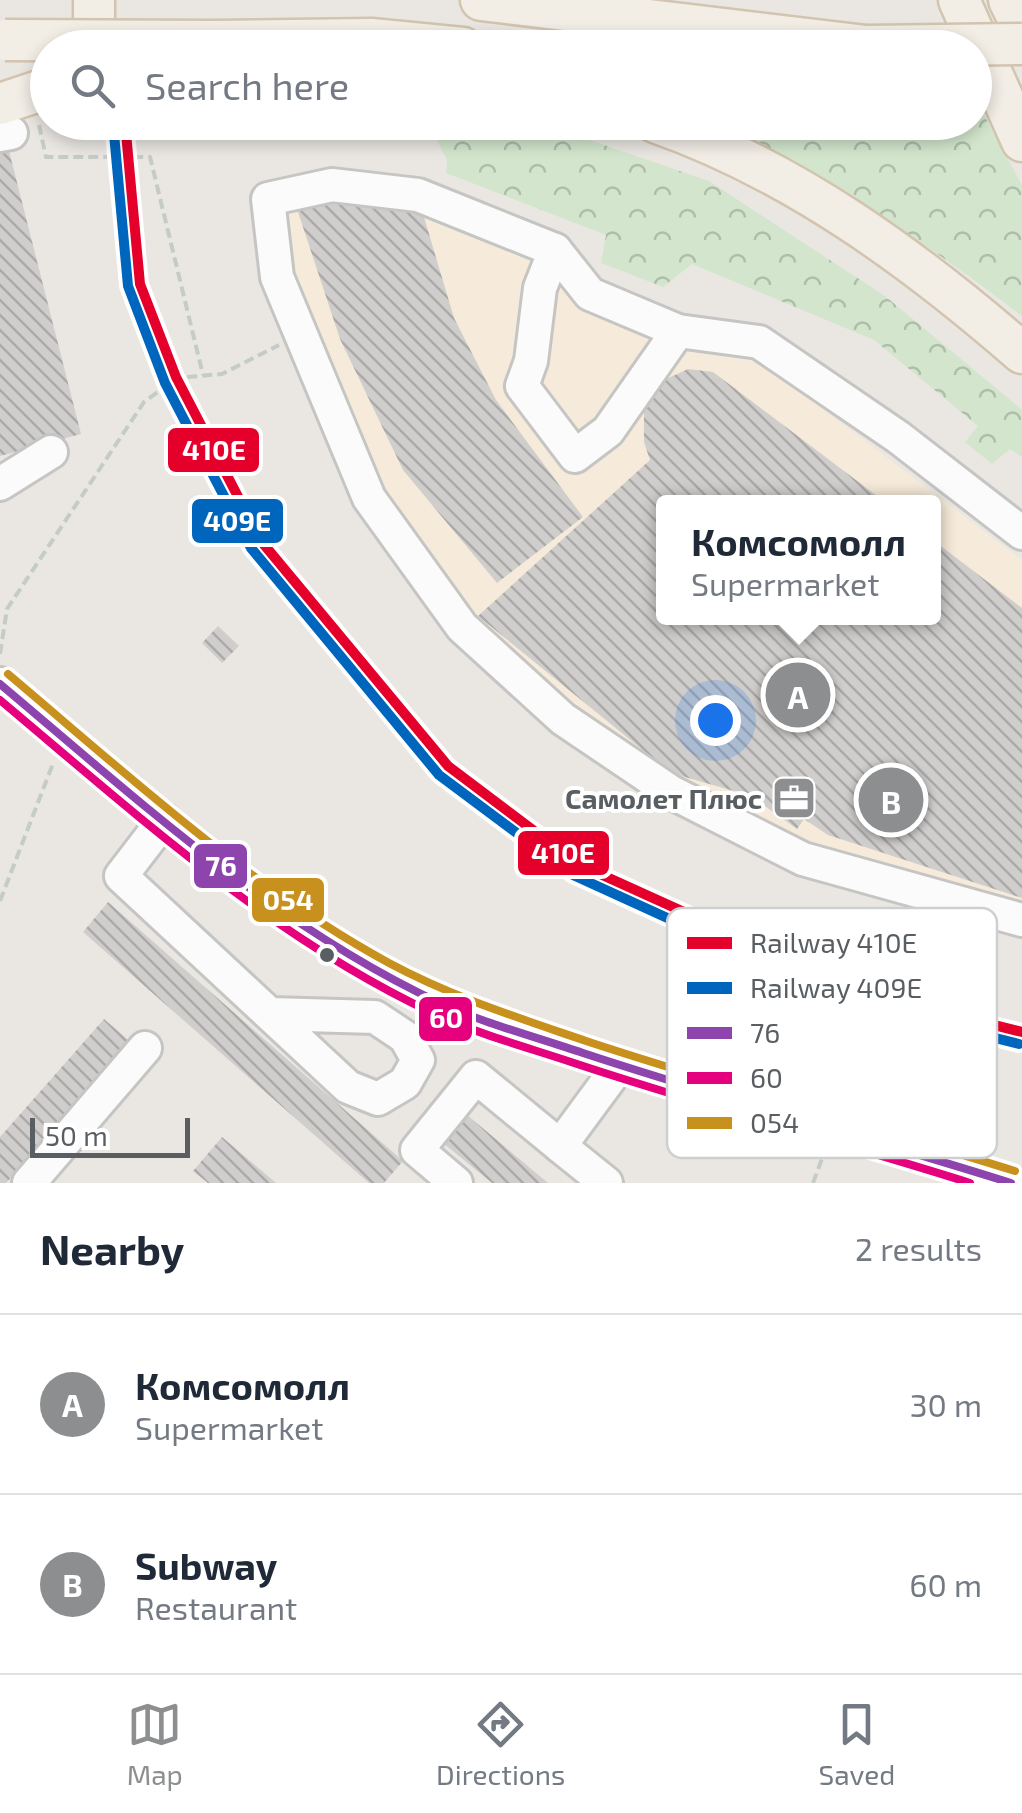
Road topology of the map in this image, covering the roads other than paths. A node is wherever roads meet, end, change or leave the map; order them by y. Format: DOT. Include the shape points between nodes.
graph roads {
  1 [pos="94,0"];
  2 [pos="482,0"];
  3 [pos="958,0"];
  4 [pos="1009,0"];
  5 [pos="1022,26"];
  6 [pos="92,30"];
  7 [pos="732,30"];
  8 [pos="972,30"];
  9 [pos="3,41"];
  10 [pos="30,41"];
  11 [pos="992,44"];
  12 [pos="1022,44"];
  13 [pos="992,75"];
  14 [pos="699,140"];
  15 [pos="1022,141"];
  16 [pos="555,250"];
  17 [pos="678,331"];
  18 [pos="1022,352"];
  19 [pos="50,452"];
  20 [pos="0,484"];
  21 [pos="1022,533"];
  22 [pos="0,684"];
  23 [pos="164,820"];
  24 [pos="979,908"];
  25 [pos="997,913"];
  26 [pos="1022,920"];
  27 [pos="270,1014"];
  28 [pos="145,1048"];
  29 [pos="619,1066"];
  30 [pos="667,1080"];
  31 [pos="560,1146"];
  32 [pos="935,1158"];
  33 [pos="29,1183"];
  34 [pos="456,1183"];
  35 [pos="606,1183"];
  36 [pos="1011,1183"];
  1 -- 6 [label="main road"];
  2 -- 7 [label="main road"];
  3 -- 8 [label="main road"];
  4 -- 5 [label="main road"];
  9 -- 10 [label="main road, bridge"];
  11 -- 12 [label="main road, bridge"];
  13 -- 15 [label="main road"];
  14 -- 18 [label="main road" via="787,182 867,232"];
  16 -- 17 [label="street" via="590,294"];
  16 -- 17 [label="street" via="540,288 522,386 575,456 608,431"];
  16 -- 24 [label="street" via="418,195 332,185 268,200 277,277 369,498 462,627 562,719 671,792 803,859"];
  17 -- 21 [label="street" via="759,342"];
  19 -- 20 [label="street"];
  22 -- 23 [label="street"];
  23 -- 27 [label="street" via="122,876"];
  23 -- 29 [label="street" via="299,923 372,968 442,1004"];
  25 -- 26 [label="street"];
  28 -- 33 [label="street"];
  29 -- 30 [label="street"];
  29 -- 31 [label="street"];
  31 -- 34 [label="street" via="476,1077 417,1150"];
  31 -- 35 [label="street"];
  32 -- 36 [label="street"];
}
